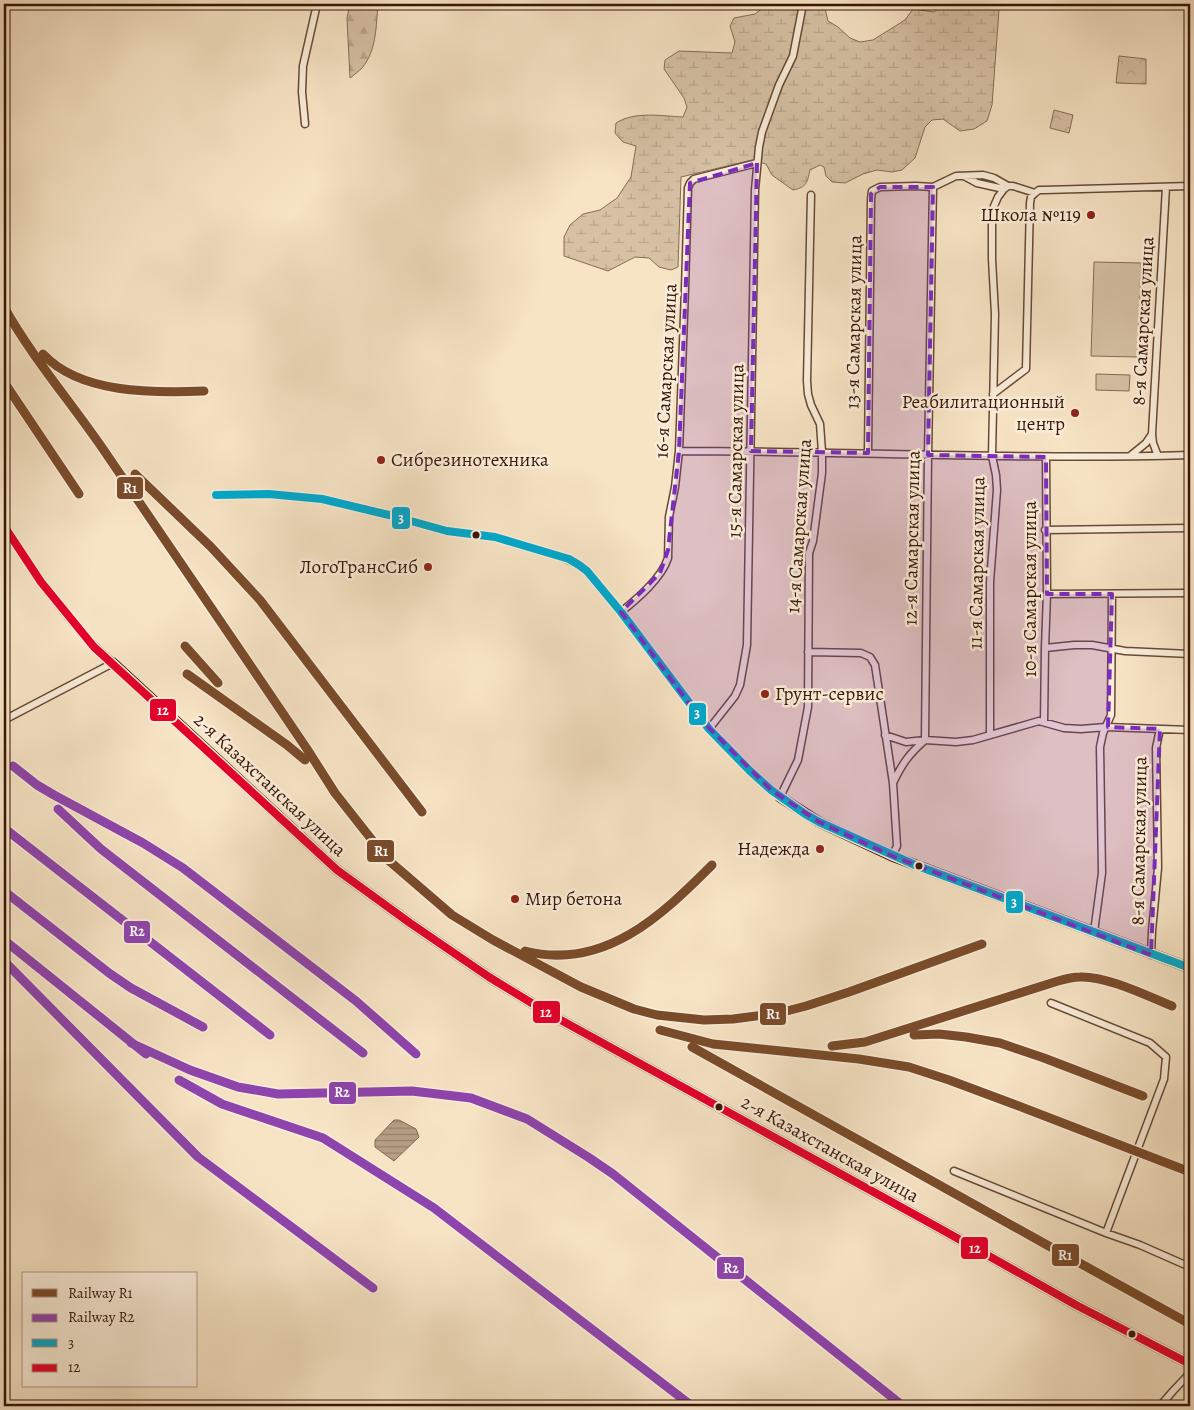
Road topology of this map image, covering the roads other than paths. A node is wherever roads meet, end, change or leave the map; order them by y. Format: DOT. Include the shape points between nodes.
graph roads {
  1 [pos="316,4"];
  2 [pos="803,4"];
  3 [pos="305,124"];
  4 [pos="757,163"];
  5 [pos="1190,186"];
  6 [pos="933,187"];
  7 [pos="1166,187"];
  8 [pos="1006,188"];
  9 [pos="1034,192"];
  10 [pos="811,195"];
  11 [pos="993,394"];
  12 [pos="1152,434"];
  13 [pos="679,451"];
  14 [pos="752,451"];
  15 [pos="822,452"];
  16 [pos="868,453"];
  17 [pos="928,455"];
  18 [pos="1190,455"];
  19 [pos="992,456"];
  20 [pos="1130,456"];
  21 [pos="1158,456"];
  22 [pos="1046,457"];
  23 [pos="216,495"];
  24 [pos="4,526"];
  25 [pos="1190,528"];
  26 [pos="1046,530"];
  27 [pos="1190,593"];
  28 [pos="1047,594"];
  29 [pos="1112,594"];
  30 [pos="621,612"];
  31 [pos="1044,648"];
  32 [pos="1112,648"];
  33 [pos="808,652"];
  34 [pos="1190,654"];
  35 [pos="113,663"];
  36 [pos="4,720"];
  37 [pos="1044,722"];
  38 [pos="1106,727"];
  39 [pos="709,729"];
  40 [pos="1160,729"];
  41 [pos="1190,730"];
  42 [pos="885,735"];
  43 [pos="990,735"];
  44 [pos="925,740"];
  45 [pos="893,783"];
  46 [pos="780,797"];
  47 [pos="892,856"];
  48 [pos="1094,932"];
  49 [pos="1152,954"];
  50 [pos="1190,968"];
  51 [pos="1051,1003"];
  52 [pos="954,1171"];
  53 [pos="1106,1233"];
  54 [pos="1190,1268"];
  55 [pos="1190,1364"];
  56 [pos="1190,1373"];
  57 [pos="1160,1406"];
  1 -- 3 [label="street" via="303,66"];
  2 -- 4 [label="street, 15-я Самарская улица" via="793,56 762,132"];
  4 -- 13 [label="street, 16-я Самарская улица" via="694,179 688,188"];
  4 -- 14 [label="street, 15-я Самарская улица"];
  5 -- 7 [label="street"];
  6 -- 8 [label="street" via="956,176 983,175 994,178"];
  6 -- 16 [label="street, 13-я Самарская улица" via="880,187 872,191"];
  6 -- 17 [label="street, 12-я Самарская улица"];
  7 -- 9 [label="street"];
  7 -- 12 [label="street, 8-я Самарская улица"];
  8 -- 9 [label="street" via="1013,186"];
  8 -- 11 [label="street, 11-я Самарская улица" via="998,197 992,218"];
  9 -- 11 [label="street" via="1030,203 1026,369"];
  10 -- 15 [label="street, 14-я Самарская улица" via="807,388 820,424"];
  11 -- 19 [label="street, 11-я Самарская улица"];
  12 -- 20 [label="street"];
  12 -- 21 [label="street, 8-я Самарская улица"];
  13 -- 14 [label="street"];
  13 -- 30 [label="street, 16-я Самарская улица" via="666,564 636,600"];
  14 -- 15 [label="street"];
  14 -- 39 [label="street, 15-я Самарская улица" via="747,645 740,685"];
  15 -- 16 [label="street"];
  15 -- 33 [label="street, 14-я Самарская улица" via="822,473 809,553"];
  16 -- 17 [label="street"];
  17 -- 19 [label="street"];
  17 -- 44 [label="street, 12-я Самарская улица"];
  18 -- 21 [label="street"];
  19 -- 22 [label="street"];
  19 -- 43 [label="street, 11-я Самарская улица" via="997,490 990,582"];
  20 -- 21 [label="street"];
  20 -- 22 [label="street"];
  22 -- 26 [label="street, 10-я Самарская улица"];
  23 -- 30 [label="street" via="269,494 322,499 447,531 495,537 579,565"];
  24 -- 35 [label="street, 2-я Казахстанская улица" via="41,582 94,647"];
  25 -- 26 [label="street"];
  26 -- 28 [label="street, 10-я Самарская улица"];
  27 -- 29 [label="street"];
  28 -- 29 [label="street"];
  28 -- 31 [label="street, 10-я Самарская улица"];
  29 -- 32 [label="street"];
  30 -- 39 [label="street"];
  31 -- 32 [label="street" via="1074,645"];
  31 -- 37 [label="street, 10-я Самарская улица"];
  32 -- 34 [label="street" via="1125,652"];
  32 -- 38 [label="street" via="1111,716"];
  33 -- 42 [label="street" via="861,653 870,657 875,665"];
  33 -- 46 [label="street, 14-я Самарская улица" via="805,732 798,760"];
  35 -- 36 [label="street"];
  35 -- 55 [label="street, 2-я Казахстанская улица" via="338,870 489,977 556,1018"];
  37 -- 38 [label="street" via="1064,728"];
  37 -- 43 [label="street" via="1033,722"];
  38 -- 40 [label="street"];
  38 -- 48 [label="street" via="1100,747 1102,873"];
  39 -- 46 [label="street"];
  40 -- 41 [label="street"];
  40 -- 49 [label="street, 8-я Самарская улица" via="1156,748 1158,868"];
  42 -- 44 [label="street" via="906,742"];
  42 -- 45 [label="street"];
  43 -- 44 [label="street" via="956,742"];
  44 -- 45 [label="street" via="900,767"];
  45 -- 47 [label="street" via="897,846"];
  46 -- 47 [label="street" via="820,822"];
  47 -- 48 [label="street"];
  48 -- 49 [label="street"];
  49 -- 50 [label="street"];
  51 -- 53 [label="street" via="1150,1044 1166,1057 1164,1079"];
  52 -- 53 [label="street"];
  53 -- 54 [label="street"];
  56 -- 57 [label="street"];
}
